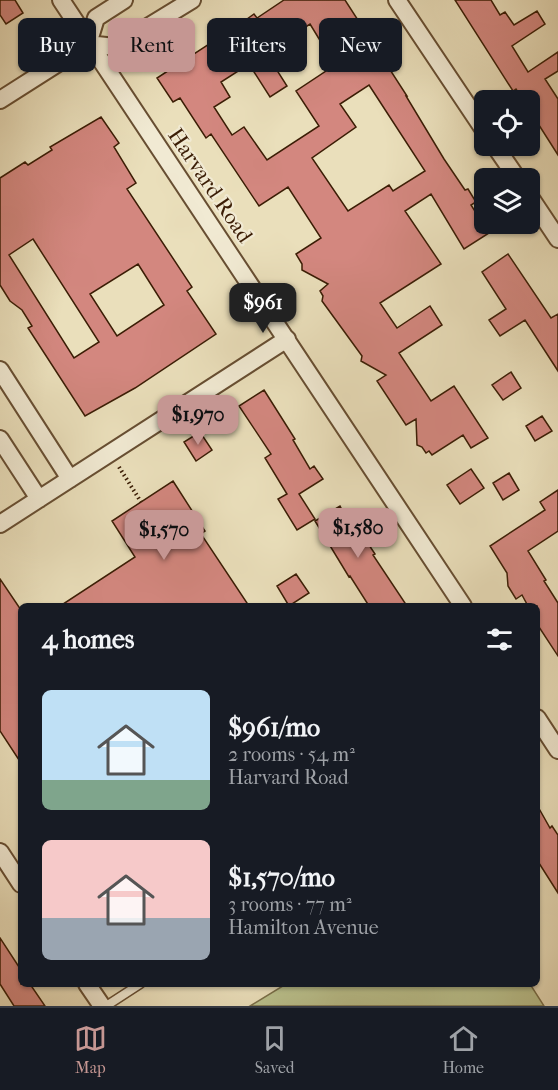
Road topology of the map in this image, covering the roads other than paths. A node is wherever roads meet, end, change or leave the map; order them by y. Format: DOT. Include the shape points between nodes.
graph roads {
  1 [pos="61,0"];
  2 [pos="124,0"];
  3 [pos="192,0"];
  4 [pos="398,0"];
  5 [pos="72,18"];
  6 [pos="96,18"];
  7 [pos="96,45"];
  8 [pos="96,56"];
  9 [pos="44,72"];
  10 [pos="0,100"];
  11 [pos="474,115"];
  12 [pos="540,211"];
  13 [pos="558,239"];
  14 [pos="287,339"];
  15 [pos="0,370"];
  16 [pos="0,439"];
  17 [pos="70,478"];
  18 [pos="39,499"];
  19 [pos="0,524"];
  20 [pos="461,603"];
  21 [pos="540,723"];
  22 [pos="558,750"];
  23 [pos="0,852"];
  24 [pos="18,879"];
  25 [pos="89,987"];
  26 [pos="135,987"];
  27 [pos="104,1006"];
  1 -- 5 [label="street, Harvard Road"];
  2 -- 6 [label="street"];
  3 -- 7 [label="street" via="115,47"];
  4 -- 11 [label="street"];
  8 -- 14 [label="street, Harvard Road"];
  9 -- 10 [label="street"];
  12 -- 13 [label="street"];
  14 -- 17 [label="street"];
  14 -- 20 [label="street, Harvard Road"];
  15 -- 17 [label="street"];
  16 -- 18 [label="street"];
  17 -- 18 [label="street"];
  18 -- 19 [label="street"];
  21 -- 22 [label="street"];
  23 -- 24 [label="street"];
  25 -- 27 [label="street"];
  26 -- 27 [label="lane"];
}
